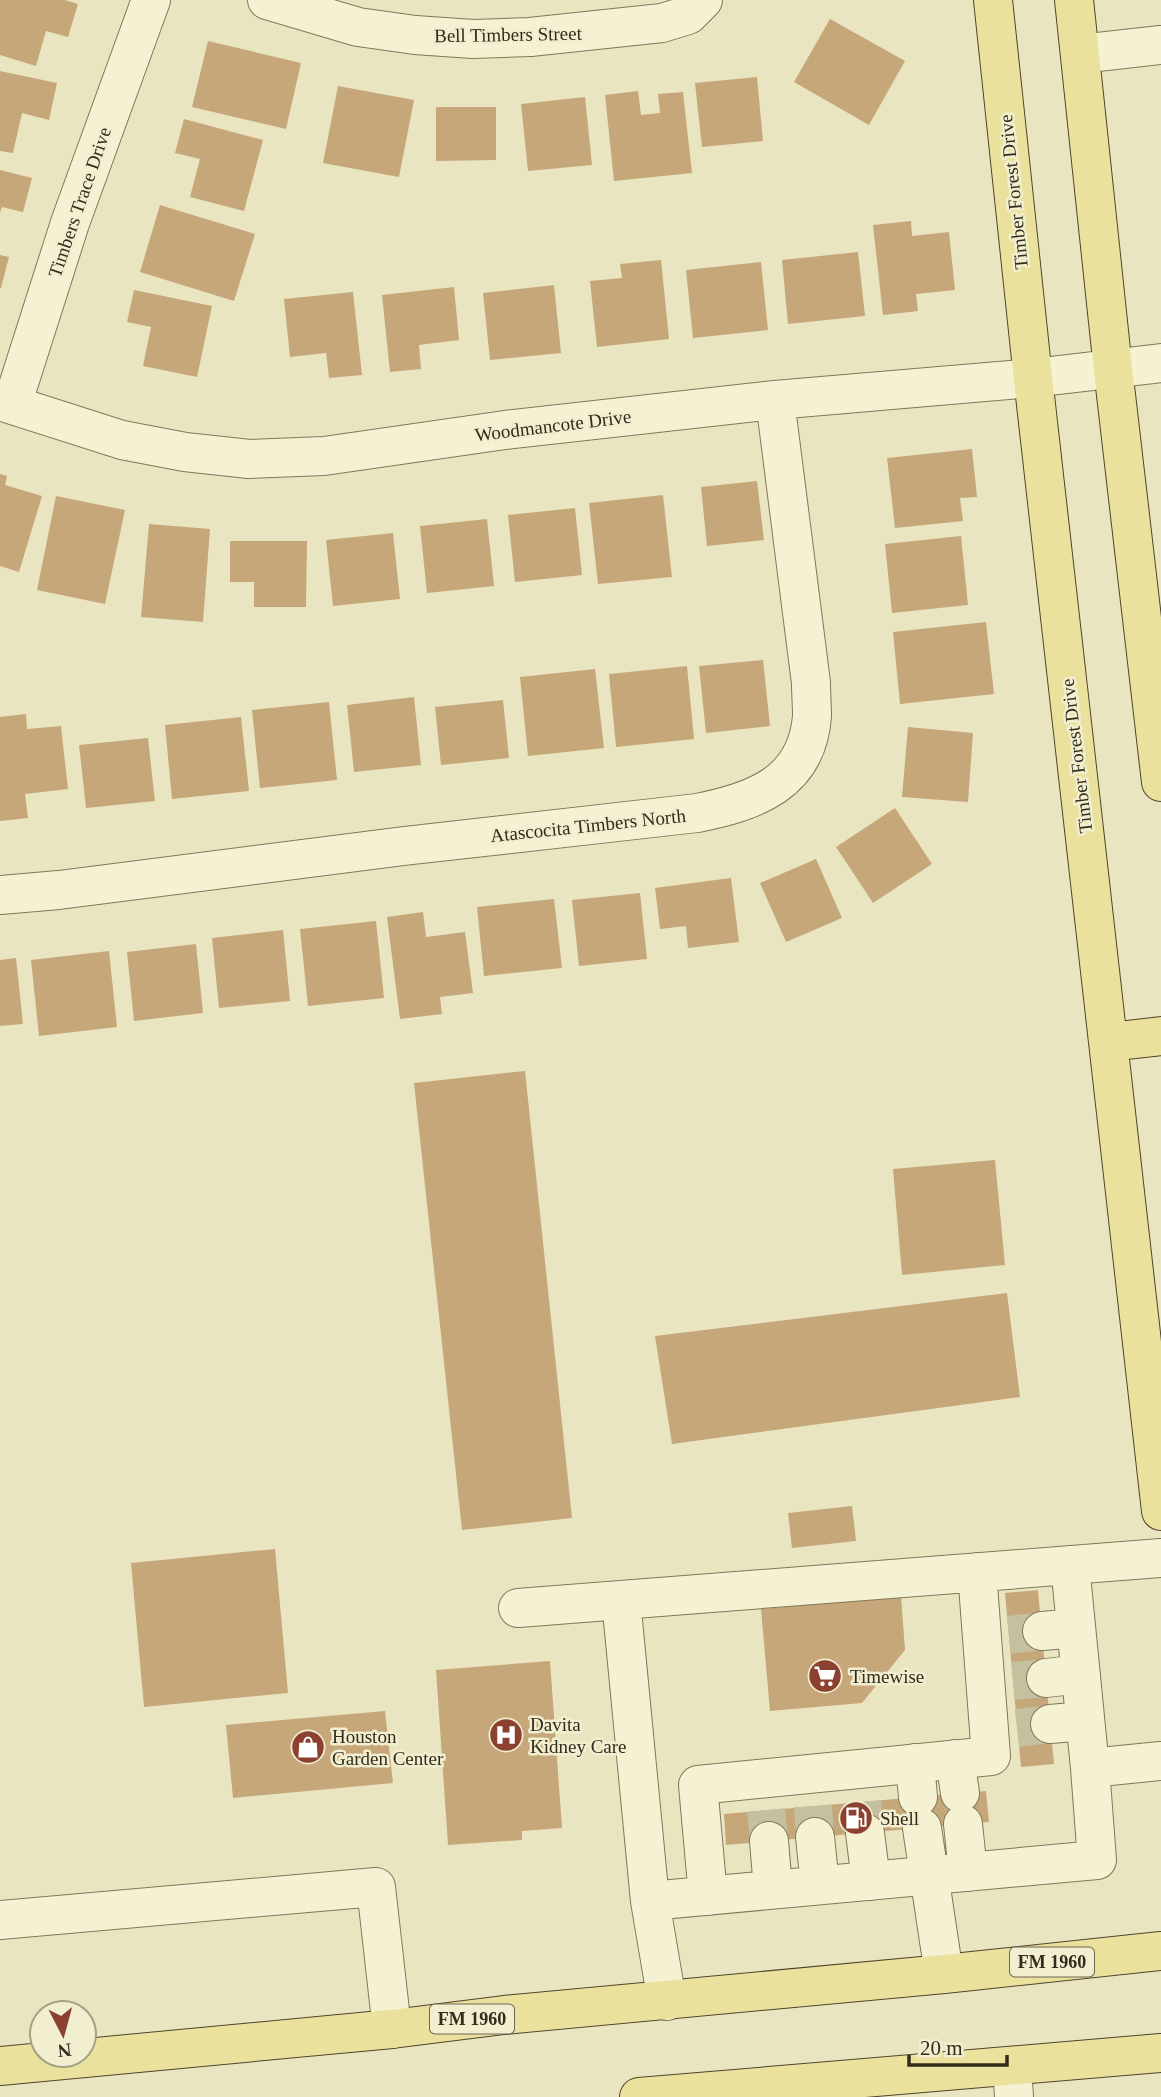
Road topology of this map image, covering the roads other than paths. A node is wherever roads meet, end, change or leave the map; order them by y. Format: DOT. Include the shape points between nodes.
graph roads {
  1 [pos="151,0"];
  2 [pos="267,0"];
  3 [pos="703,0"];
  4 [pos="993,0"];
  5 [pos="1074,0"];
  6 [pos="1161,45"];
  7 [pos="1080,54"];
  8 [pos="1161,363"];
  9 [pos="1113,369"];
  10 [pos="1033,378"];
  11 [pos="775,400"];
  12 [pos="6,403"];
  13 [pos="1161,782"];
  14 [pos="0,895"];
  15 [pos="1161,1036"];
  16 [pos="1109,1042"];
  17 [pos="1152,1366"];
  18 [pos="1161,1511"];
  19 [pos="1161,1558"];
  20 [pos="1070,1565"];
  21 [pos="977,1572"];
  22 [pos="621,1600"];
  23 [pos="518,1608"];
  24 [pos="1027,1633"];
  25 [pos="1031,1679"];
  26 [pos="1035,1726"];
  27 [pos="1161,1760"];
  28 [pos="1090,1768"];
  29 [pos="959,1792"];
  30 [pos="918,1796"];
  31 [pos="862,1801"];
  32 [pos="813,1805"];
  33 [pos="766,1810"];
  34 [pos="968,1872"];
  35 [pos="928,1875"];
  36 [pos="871,1881"];
  37 [pos="820,1885"];
  38 [pos="773,1889"];
  39 [pos="708,1896"];
  40 [pos="650,1900"];
  41 [pos="0,1920"];
  42 [pos="1161,1951"];
  43 [pos="944,1974"];
  44 [pos="667,2001"];
  45 [pos="392,2029"];
  46 [pos="1161,2053"];
  47 [pos="0,2066"];
  48 [pos="1013,2082"];
  49 [pos="780,2091"];
  50 [pos="639,2097"];
  1 -- 12 [label="street, Timbers Trace Drive"];
  2 -- 3 [label="street, Bell Timbers Street" via="358,27 472,39 662,23 688,15"];
  4 -- 10 [label="main road, Timber Forest Drive"];
  5 -- 7 [label="main road"];
  6 -- 7 [label="street"];
  7 -- 9 [label="main road"];
  8 -- 9 [label="street, Woodmancote Drive"];
  9 -- 10 [label="street, Woodmancote Drive"];
  9 -- 13 [label="main road"];
  10 -- 11 [label="street, Woodmancote Drive"];
  10 -- 16 [label="main road, Timber Forest Drive"];
  11 -- 12 [label="street, Woodmancote Drive" via="324,456 249,458 122,440"];
  11 -- 14 [label="street, Atascocita Timbers North" via="812,718 804,748 789,774 765,793 734,806 697,813"];
  15 -- 16 [label="main road"];
  16 -- 17 [label="main road, Timber Forest Drive"];
  17 -- 18 [label="main road, Timber Forest Drive"];
  19 -- 20 [label="street"];
  20 -- 21 [label="street"];
  20 -- 24 [label="street"];
  21 -- 22 [label="street"];
  21 -- 24 [label="street"];
  22 -- 23 [label="street"];
  22 -- 40 [label="street"];
  24 -- 25 [label="street"];
  24 -- 25 [label="street"];
  25 -- 26 [label="street"];
  25 -- 26 [label="street"];
  26 -- 28 [label="street"];
  26 -- 29 [label="street" via="992,1756"];
  27 -- 28 [label="street"];
  28 -- 34 [label="street" via="1097,1860"];
  29 -- 30 [label="street"];
  29 -- 34 [label="street"];
  30 -- 31 [label="street"];
  30 -- 35 [label="street"];
  31 -- 32 [label="street"];
  31 -- 36 [label="street"];
  32 -- 33 [label="street"];
  32 -- 37 [label="street"];
  33 -- 38 [label="street"];
  33 -- 39 [label="street" via="698,1785"];
  34 -- 35 [label="street"];
  35 -- 36 [label="street"];
  35 -- 43 [label="street"];
  36 -- 37 [label="street"];
  37 -- 38 [label="street"];
  38 -- 39 [label="street"];
  39 -- 40 [label="street"];
  40 -- 44 [label="street"];
  41 -- 45 [label="street" via="376,1887"];
  42 -- 43 [label="main road, FM 1960 / FM 1960"];
  43 -- 44 [label="main road, FM 1960 / FM 1960"];
  44 -- 45 [label="main road, FM 1960 / FM 1960"];
  45 -- 47 [label="main road, FM 1960 / FM 1960"];
  46 -- 48 [label="main road"];
  48 -- 49 [label="main road"];
  49 -- 50 [label="main road"];
}
